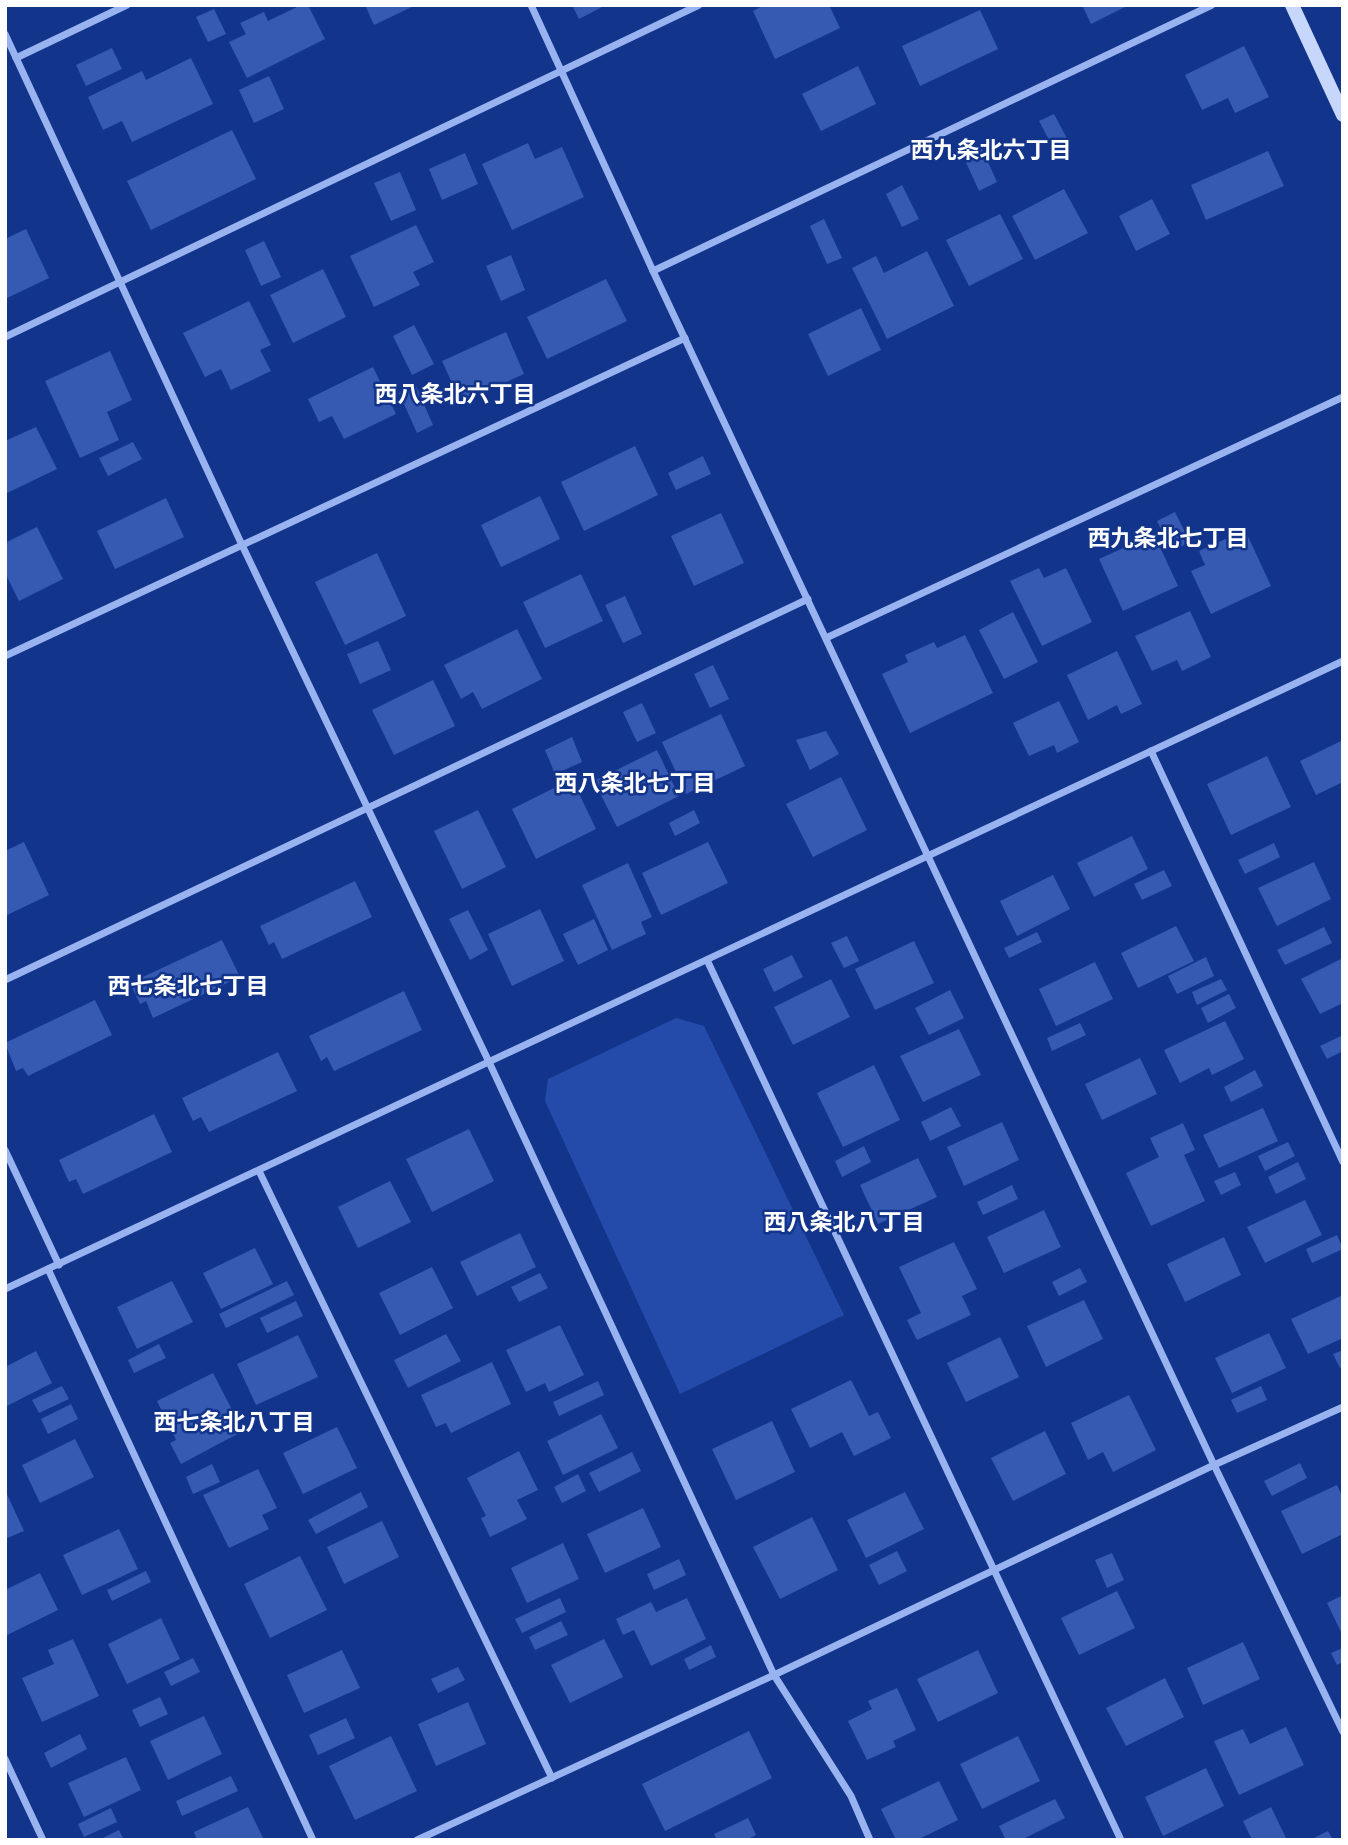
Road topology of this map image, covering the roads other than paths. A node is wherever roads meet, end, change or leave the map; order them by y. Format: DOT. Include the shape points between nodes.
graph roads {
  1 [pos="127,5"];
  2 [pos="531,5"];
  3 [pos="699,5"];
  4 [pos="1212,5"];
  5 [pos="1292,5"];
  6 [pos="5,34"];
  7 [pos="16,58"];
  8 [pos="561,71"];
  9 [pos="1343,115"];
  10 [pos="653,271"];
  11 [pos="122,283"];
  12 [pos="5,337"];
  13 [pos="685,338"];
  14 [pos="1343,397"];
  15 [pos="242,545"];
  16 [pos="808,599"];
  17 [pos="826,638"];
  18 [pos="5,656"];
  19 [pos="1343,661"];
  20 [pos="1151,751"];
  21 [pos="367,808"];
  22 [pos="929,855"];
  23 [pos="707,960"];
  24 [pos="5,980"];
  25 [pos="489,1062"];
  26 [pos="5,1150"];
  27 [pos="1343,1162"];
  28 [pos="259,1171"];
  29 [pos="59,1265"];
  30 [pos="48,1269"];
  31 [pos="5,1289"];
  32 [pos="1343,1407"];
  33 [pos="1214,1465"];
  34 [pos="995,1569"];
  35 [pos="774,1675"];
  36 [pos="1343,1732"];
  37 [pos="5,1759"];
  38 [pos="552,1778"];
  39 [pos="43,1840"];
  40 [pos="313,1840"];
  41 [pos="416,1840"];
  42 [pos="870,1840"];
  43 [pos="1121,1840"];
  1 -- 7 [label="street"];
  2 -- 8 [label="street"];
  3 -- 8 [label="street"];
  4 -- 10 [label="street"];
  5 -- 9 [label="street"];
  6 -- 7 [label="street"];
  7 -- 11 [label="street"];
  8 -- 10 [label="street"];
  8 -- 11 [label="street"];
  10 -- 13 [label="street"];
  11 -- 12 [label="street"];
  11 -- 15 [label="street"];
  13 -- 15 [label="street"];
  13 -- 16 [label="street"];
  14 -- 17 [label="street"];
  15 -- 18 [label="street"];
  15 -- 21 [label="street"];
  16 -- 17 [label="street"];
  16 -- 21 [label="street"];
  17 -- 22 [label="street"];
  19 -- 20 [label="street"];
  20 -- 22 [label="street"];
  20 -- 27 [label="street"];
  21 -- 24 [label="street"];
  21 -- 25 [label="street"];
  22 -- 23 [label="street"];
  22 -- 33 [label="street"];
  23 -- 25 [label="street"];
  23 -- 34 [label="street"];
  25 -- 28 [label="street"];
  25 -- 35 [label="street"];
  26 -- 29 [label="street"];
  28 -- 29 [label="street"];
  28 -- 38 [label="street"];
  29 -- 30 [label="street"];
  30 -- 31 [label="street"];
  30 -- 40 [label="street"];
  32 -- 33 [label="street"];
  33 -- 34 [label="street"];
  33 -- 36 [label="street"];
  34 -- 35 [label="street"];
  34 -- 43 [label="street"];
  35 -- 38 [label="street"];
  35 -- 42 [label="street" via="850,1796"];
  37 -- 39 [label="street"];
  38 -- 41 [label="street"];
}
